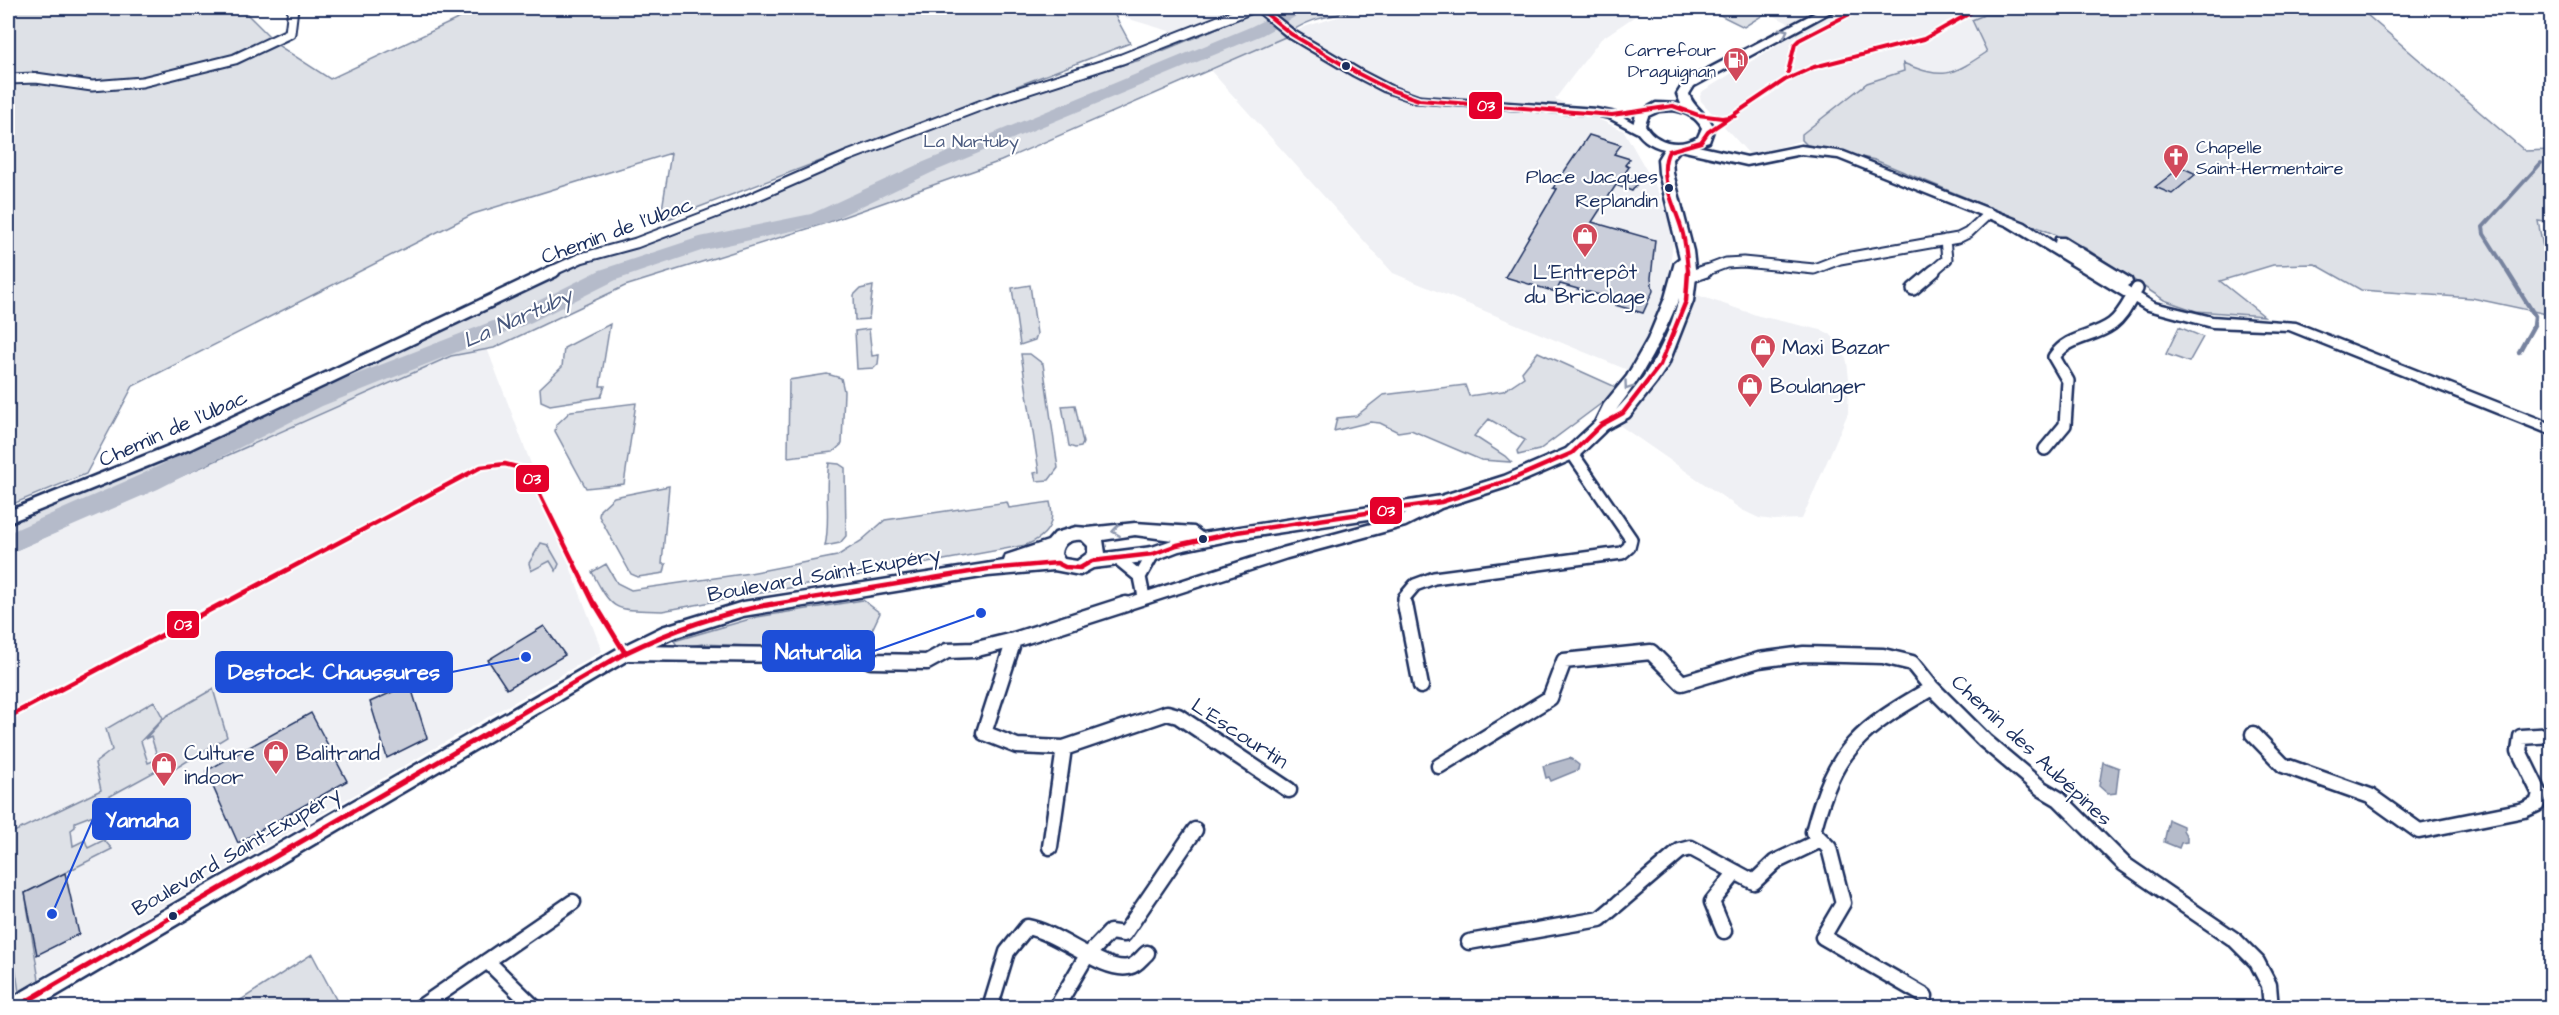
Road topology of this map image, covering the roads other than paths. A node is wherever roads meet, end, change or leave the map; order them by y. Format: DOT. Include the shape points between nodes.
graph roads {
  1 [pos="293,8"];
  2 [pos="1257,8"];
  3 [pos="1832,8"];
  4 [pos="8,79"];
  5 [pos="1646,111"];
  6 [pos="1694,112"];
  7 [pos="1612,115"];
  8 [pos="1644,134"];
  9 [pos="1707,136"];
  10 [pos="1680,147"];
  11 [pos="1729,158"];
  12 [pos="1666,183"];
  13 [pos="1989,213"];
  14 [pos="1684,240"];
  15 [pos="1945,240"];
  16 [pos="1689,277"];
  17 [pos="1913,289"];
  18 [pos="2135,293"];
  19 [pos="1661,326"];
  20 [pos="1671,339"];
  21 [pos="1601,426"];
  22 [pos="2552,430"];
  23 [pos="2044,449"];
  24 [pos="1572,453"];
  25 [pos="1441,502"];
  26 [pos="8,517"];
  27 [pos="1155,532"];
  28 [pos="1237,532"];
  29 [pos="1088,535"];
  30 [pos="1056,554"];
  31 [pos="1153,554"];
  32 [pos="1118,559"];
  33 [pos="1092,561"];
  34 [pos="1140,577"];
  35 [pos="1144,597"];
  36 [pos="1014,640"];
  37 [pos="625,653"];
  38 [pos="1421,686"];
  39 [pos="1932,688"];
  40 [pos="2253,734"];
  41 [pos="2552,735"];
  42 [pos="1064,748"];
  43 [pos="1439,766"];
  44 [pos="1290,790"];
  45 [pos="1195,830"];
  46 [pos="1821,840"];
  47 [pos="1050,847"];
  48 [pos="1736,872"];
  49 [pos="573,902"];
  50 [pos="1724,931"];
  51 [pos="1469,942"];
  52 [pos="1147,953"];
  53 [pos="1088,954"];
  54 [pos="487,961"];
  55 [pos="1924,996"];
  56 [pos="14,1008"];
  57 [pos="419,1008"];
  58 [pos="535,1008"];
  59 [pos="990,1008"];
  60 [pos="1056,1008"];
  61 [pos="2271,1008"];
  1 -- 4 [label="street" via="290,33 236,59 190,72 142,82 92,86 36,78"];
  2 -- 7 [label="street" via="1291,34 1388,89 1419,100"];
  2 -- 26 [label="street, Chemin de l'Ubac" via="1122,59 995,100 646,239 581,258 188,444"];
  6 -- 3 [label="main road, one-way" via="1683,94 1689,84"];
  5 -- 6 [label="main road" via="1667,106"];
  5 -- 7 [label="street"];
  5 -- 8 [label="main road" via="1640,117"];
  6 -- 9 [label="main road" via="1707,125"];
  7 -- 8 [label="street"];
  8 -- 10 [label="main road"];
  8 -- 12 [label="main road"];
  9 -- 10 [label="main road" via="1701,142"];
  9 -- 11 [label="street"];
  10 -- 11 [label="street"];
  10 -- 12 [label="main road" via="1669,151 1665,159"];
  11 -- 13 [label="street" via="1747,161 1801,150 1829,153"];
  12 -- 14 [label="main road"];
  13 -- 15 [label="street" via="1968,233"];
  13 -- 18 [label="street"];
  14 -- 16 [label="main road"];
  14 -- 19 [label="main road" via="1679,275"];
  15 -- 16 [label="street" via="1875,252 1814,269 1726,263"];
  15 -- 17 [label="street" via="1947,259"];
  16 -- 20 [label="main road" via="1686,301"];
  18 -- 22 [label="street" via="2150,306 2195,319 2291,326"];
  18 -- 23 [label="street" via="2128,309 2108,327 2058,348 2054,357 2068,381 2065,425"];
  19 -- 20 [label="main road"];
  19 -- 21 [label="main road, one-way" via="1641,368 1609,408"];
  20 -- 21 [label="main road" via="1660,365 1640,393 1623,413"];
  21 -- 24 [label="main road"];
  24 -- 25 [label="main road" via="1510,480"];
  24 -- 38 [label="street" via="1631,539 1629,547 1622,553 1434,578 1415,585 1404,598"];
  25 -- 28 [label="main road"];
  25 -- 35 [label="street" via="1403,521"];
  27 -- 28 [label="main road"];
  27 -- 29 [label="main road, one-way" via="1135,528"];
  27 -- 31 [label="main road" via="1158,544"];
  28 -- 31 [label="main road"];
  29 -- 30 [label="main road" via="1066,535"];
  29 -- 33 [label="main road" via="1098,550"];
  30 -- 33 [label="main road" via="1072,568"];
  30 -- 37 [label="main road, Boulevard Saint-Exupéry" via="988,569 743,609 668,632"];
  31 -- 32 [label="main road"];
  31 -- 34 [label="street"];
  32 -- 33 [label="main road"];
  32 -- 34 [label="street"];
  34 -- 35 [label="street"];
  35 -- 36 [label="street"];
  36 -- 37 [label="street" via="973,650 947,651 927,662 872,661 860,656"];
  36 -- 42 [label="street, L'Escourtin" via="984,733 1017,746"];
  37 -- 56 [label="main road, Boulevard Saint-Exupéry"];
  39 -- 43 [label="street, Chemin des Aubépines" via="1912,663 1883,656 1804,654 1759,660 1682,683 1651,652 1564,661 1550,698"];
  39 -- 46 [label="street" via="1853,738 1840,755 1822,792 1813,832"];
  39 -- 61 [label="street, Chemin des Aubépines" via="1993,748 2059,799 2124,864 2235,940 2257,962 2270,985"];
  40 -- 41 [label="street" via="2283,765 2370,796 2419,831 2537,804 2540,794 2519,751 2521,736"];
  42 -- 44 [label="street, L'Escourtin" via="1167,713 1178,716"];
  42 -- 47 [label="street"];
  45 -- 53 [label="street" via="1124,934 1110,932"];
  46 -- 48 [label="street" via="1775,862 1754,882"];
  46 -- 55 [label="street" via="1829,848 1843,903 1823,937"];
  48 -- 50 [label="street" via="1712,902"];
  48 -- 51 [label="street" via="1691,848 1680,851 1600,919"];
  49 -- 54 [label="street"];
  52 -- 53 [label="street" via="1127,968"];
  53 -- 59 [label="street" via="1050,930 1027,927 1011,945"];
  53 -- 60 [label="street"];
  54 -- 57 [label="street"];
  54 -- 58 [label="street"];
}
